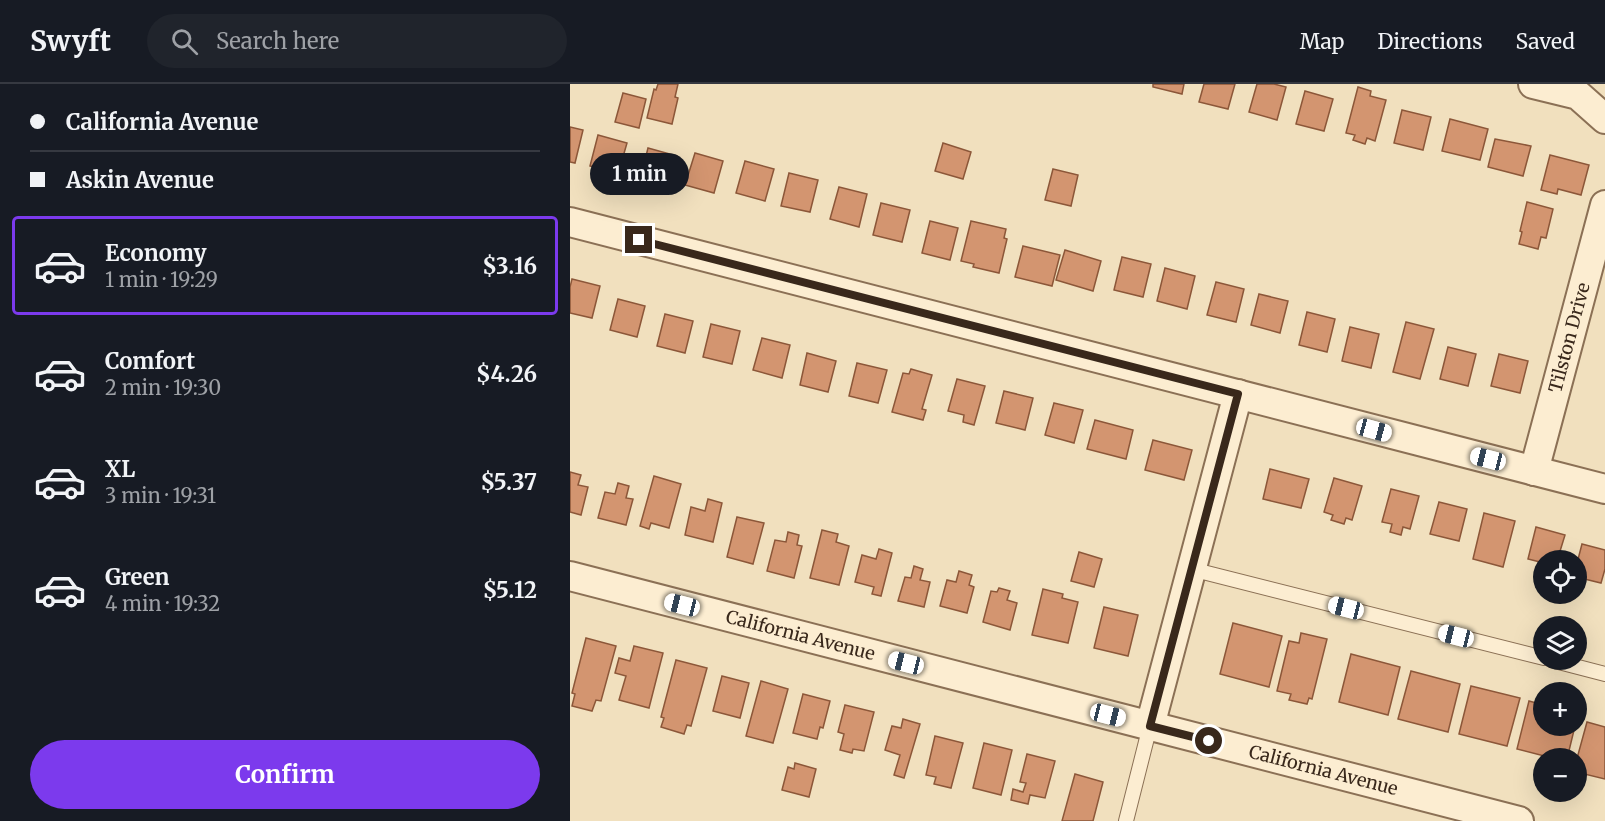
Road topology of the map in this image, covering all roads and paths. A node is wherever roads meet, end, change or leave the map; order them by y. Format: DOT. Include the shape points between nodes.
graph roads {
  1 [pos="1533,84"];
  2 [pos="1605,119"];
  3 [pos="1605,205"];
  4 [pos="570,222"];
  5 [pos="1238,394"];
  6 [pos="1534,471"];
  7 [pos="1605,489"];
  8 [pos="1191,569"];
  9 [pos="570,576"];
  10 [pos="1533,655"];
  11 [pos="1587,669"];
  12 [pos="1605,674"];
  13 [pos="1150,726"];
  14 [pos="1502,819"];
  15 [pos="1126,821"];
  1 -- 2 [label="street" via="1578,95"];
  3 -- 6 [label="street, Tilston Drive"];
  4 -- 5 [label="street"];
  5 -- 6 [label="street"];
  5 -- 8 [label="street"];
  6 -- 7 [label="street"];
  8 -- 10 [label="lane"];
  8 -- 13 [label="street"];
  9 -- 13 [label="street, California Avenue"];
  11 -- 12 [label="lane"];
  13 -- 14 [label="street, California Avenue"];
  13 -- 15 [label="lane"];
}
